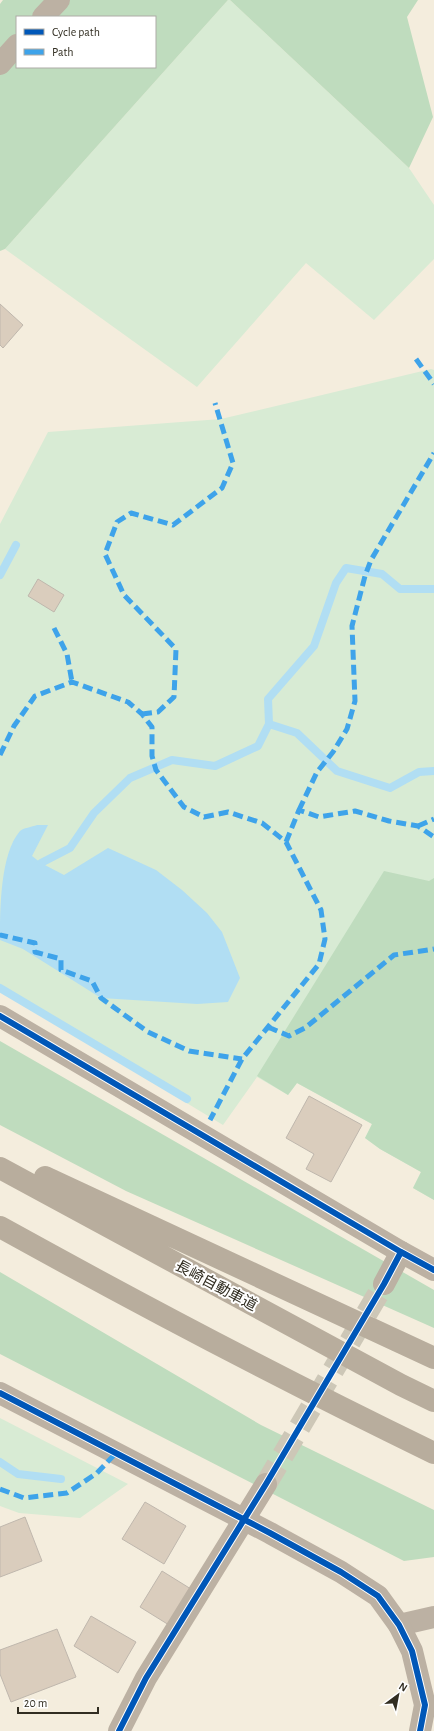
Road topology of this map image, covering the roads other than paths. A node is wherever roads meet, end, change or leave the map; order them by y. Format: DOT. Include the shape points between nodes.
graph roads {
  1 [pos="59,0"];
  2 [pos="44,16"];
  3 [pos="16,46"];
  4 [pos="0,64"];
  5 [pos="0,1016"];
  6 [pos="0,1156"];
  7 [pos="0,1168"];
  8 [pos="0,1227"];
  9 [pos="401,1252"];
  10 [pos="434,1270"];
  11 [pos="384,1284"];
  12 [pos="434,1358"];
  13 [pos="0,1393"];
  14 [pos="434,1401"];
  15 [pos="377,1426"];
  16 [pos="434,1453"];
  17 [pos="434,1458"];
  18 [pos="266,1484"];
  19 [pos="244,1520"];
  20 [pos="434,1617"];
  21 [pos="399,1625"];
  22 [pos="118,1731"];
  23 [pos="420,1731"];
  1 -- 2 [label="street"];
  3 -- 4 [label="street"];
  5 -- 9 [label="street"];
  6 -- 12 [label="highway"];
  7 -- 14 [label="highway, 長崎自動車道" via="165,1259"];
  8 -- 15 [label="highway" via="141,1304"];
  9 -- 10 [label="street"];
  9 -- 11 [label="street"];
  13 -- 19 [label="street"];
  15 -- 16 [label="highway"];
  15 -- 17 [label="highway"];
  18 -- 19 [label="street"];
  19 -- 21 [label="street" via="341,1572 378,1596"];
  19 -- 22 [label="street" via="146,1678"];
  20 -- 21 [label="street"];
  21 -- 23 [label="street" via="412,1651 425,1705"];
}
